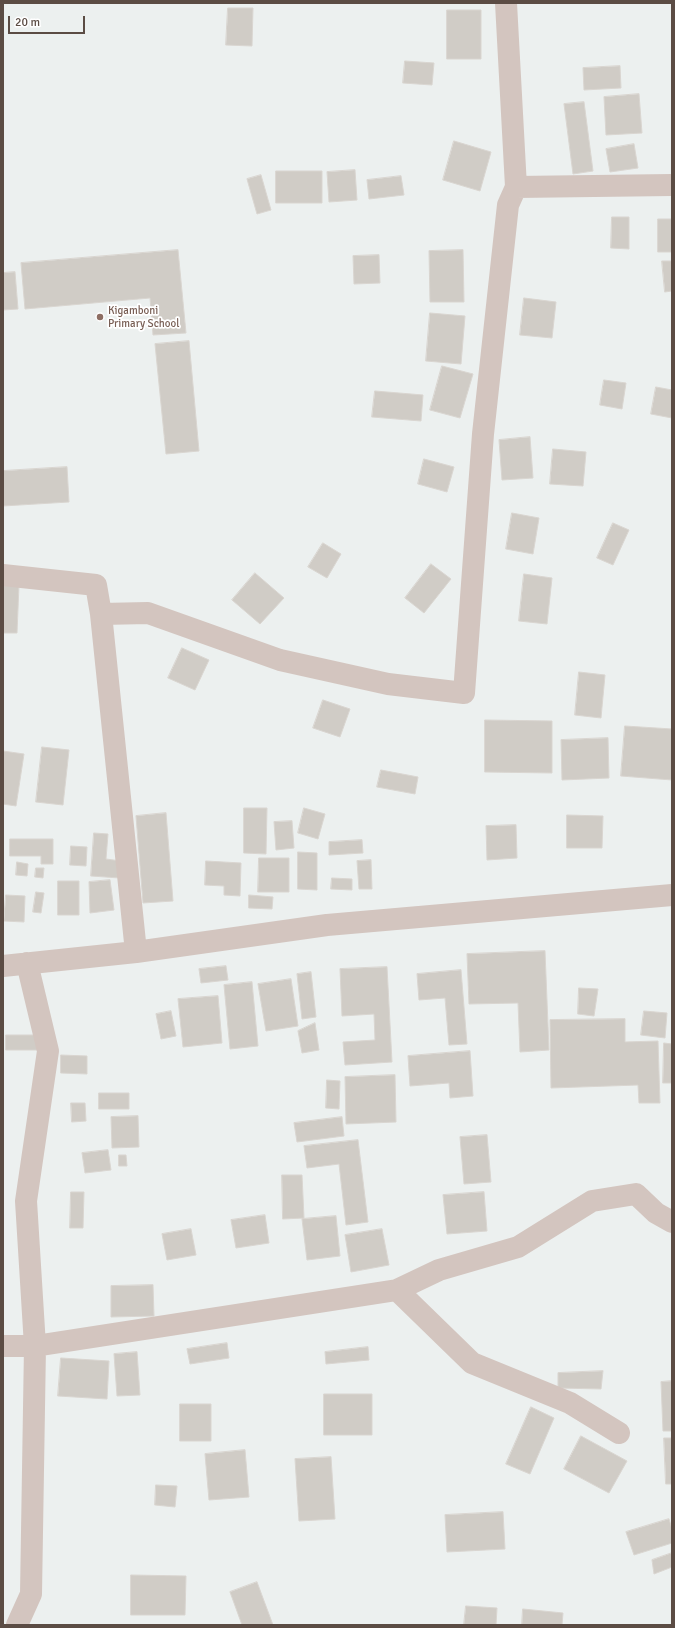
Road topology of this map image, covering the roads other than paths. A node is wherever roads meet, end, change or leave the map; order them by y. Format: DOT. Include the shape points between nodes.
graph roads {
  1 [pos="506,3"];
  2 [pos="672,185"];
  3 [pos="516,187"];
  4 [pos="3,575"];
  5 [pos="101,614"];
  6 [pos="672,894"];
  7 [pos="136,952"];
  8 [pos="27,963"];
  9 [pos="3,966"];
  10 [pos="672,1222"];
  11 [pos="397,1290"];
  12 [pos="3,1346"];
  13 [pos="34,1346"];
  14 [pos="619,1432"];
  15 [pos="17,1625"];
  1 -- 3 [label="street"];
  2 -- 3 [label="street"];
  3 -- 5 [label="street" via="508,205 482,434 464,693 388,684 280,660 148,613"];
  4 -- 5 [label="street" via="96,585"];
  5 -- 7 [label="street"];
  6 -- 7 [label="street" via="328,925"];
  7 -- 8 [label="street"];
  8 -- 9 [label="street"];
  8 -- 13 [label="street" via="48,1051 26,1201"];
  10 -- 11 [label="street" via="656,1213 636,1194 592,1201 518,1247 439,1270"];
  11 -- 13 [label="street"];
  11 -- 14 [label="street" via="472,1363 570,1403"];
  12 -- 13 [label="street"];
  13 -- 15 [label="street" via="31,1594"];
}
